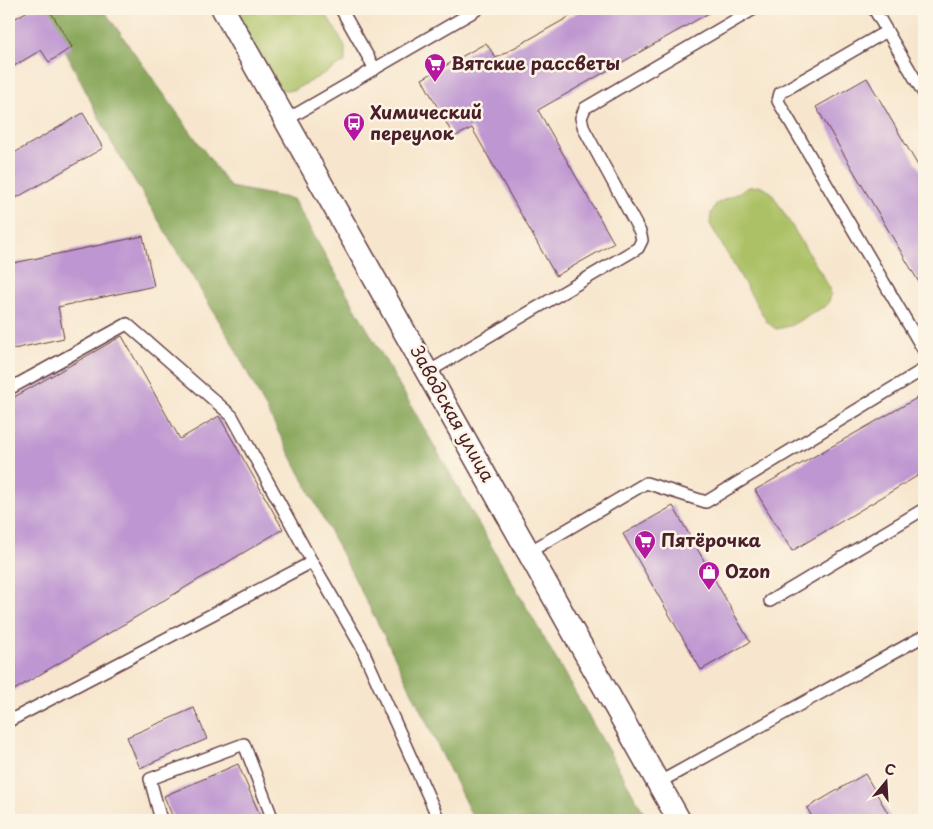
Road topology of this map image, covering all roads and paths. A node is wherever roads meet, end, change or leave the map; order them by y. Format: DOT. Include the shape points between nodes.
graph roads {
  1 [pos="223,9"];
  2 [pos="341,9"];
  3 [pos="478,9"];
  4 [pos="754,9"];
  5 [pos="874,9"];
  6 [pos="888,31"];
  7 [pos="374,69"];
  8 [pos="924,94"];
  9 [pos="286,120"];
  10 [pos="924,351"];
  11 [pos="924,369"];
  12 [pos="428,372"];
  13 [pos="9,389"];
  14 [pos="924,509"];
  15 [pos="529,552"];
  16 [pos="312,562"];
  17 [pos="770,601"];
  18 [pos="924,636"];
  19 [pos="9,722"];
  20 [pos="658,783"];
  21 [pos="161,820"];
  22 [pos="274,820"];
  23 [pos="439,820"];
  24 [pos="679,820"];
  1 -- 9 [label="street, Заводская улица"];
  2 -- 7 [label="lane"];
  3 -- 7 [label="lane"];
  4 -- 12 [label="lane" via="585,108 584,128 640,232 642,240 638,248"];
  5 -- 6 [label="lane"];
  6 -- 8 [label="lane"];
  6 -- 10 [label="lane" via="780,93 778,101"];
  7 -- 9 [label="lane"];
  9 -- 12 [label="street, Заводская улица"];
  11 -- 15 [label="lane" via="706,502 646,483"];
  12 -- 15 [label="street, Заводская улица"];
  13 -- 16 [label="lane" via="127,324 232,416"];
  14 -- 17 [label="lane"];
  15 -- 20 [label="street, Заводская улица"];
  16 -- 19 [label="lane"];
  16 -- 23 [label="lane" via="361,646"];
  18 -- 20 [label="lane"];
  20 -- 24 [label="street, Заводская улица"];
  21 -- 22 [label="lane" via="150,779 244,744"];
}
